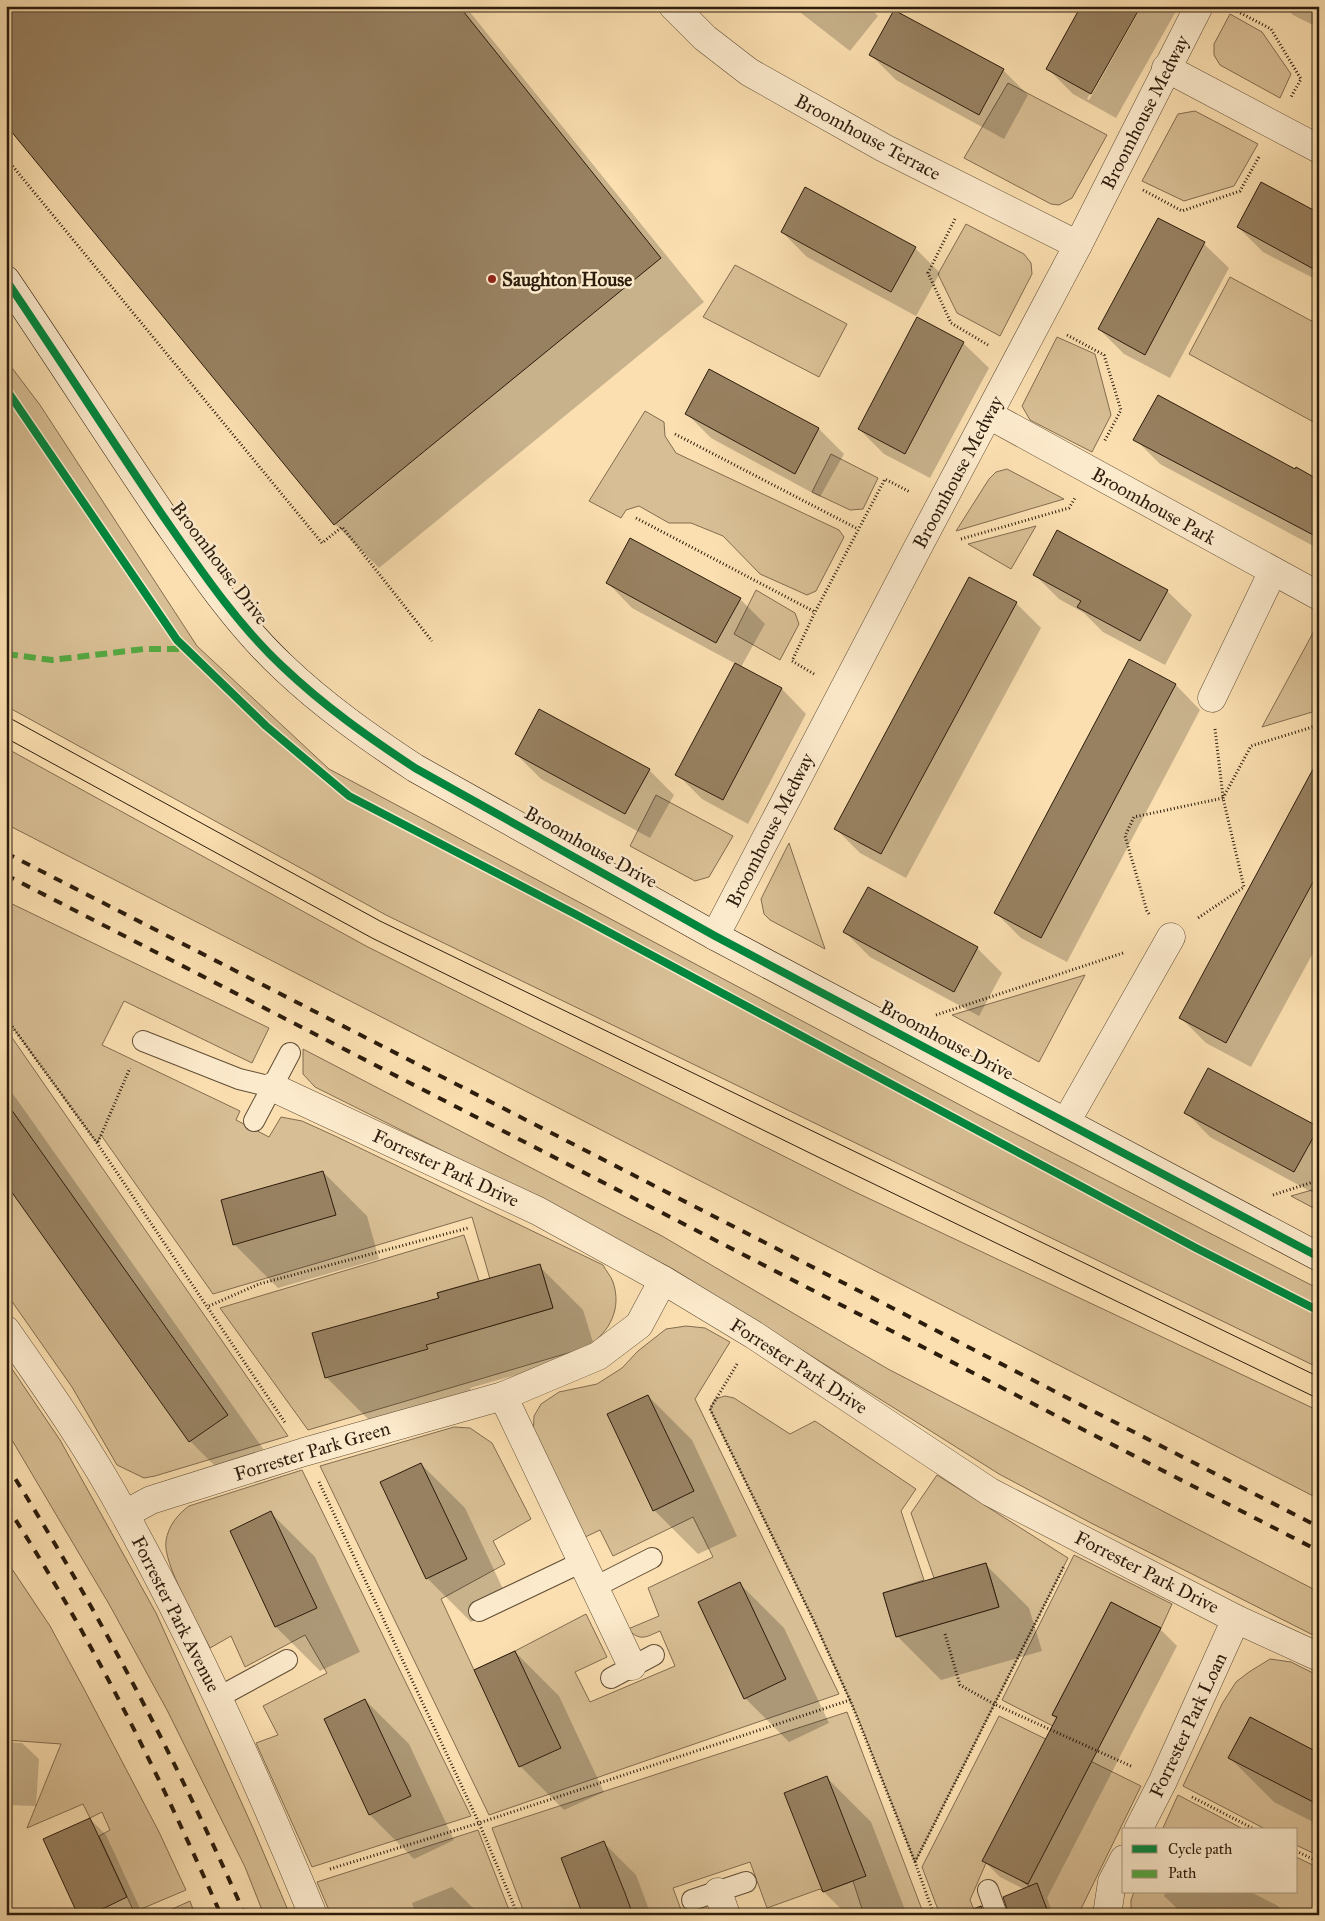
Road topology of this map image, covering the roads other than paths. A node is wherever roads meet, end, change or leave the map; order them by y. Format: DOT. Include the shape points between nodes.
graph roads {
  1 [pos="673,6"];
  2 [pos="1199,6"];
  3 [pos="1166,68"];
  4 [pos="1319,149"];
  5 [pos="1078,245"];
  6 [pos="6,280"];
  7 [pos="989,415"];
  8 [pos="1273,571"];
  9 [pos="1319,596"];
  10 [pos="1212,698"];
  11 [pos="716,936"];
  12 [pos="1170,937"];
  13 [pos="143,1041"];
  14 [pos="290,1053"];
  15 [pos="272,1087"];
  16 [pos="254,1120"];
  17 [pos="1066,1122"];
  18 [pos="1319,1257"];
  19 [pos="663,1280"];
  20 [pos="6,1330"];
  21 [pos="503,1396"];
  22 [pos="125,1514"];
  23 [pos="652,1558"];
  24 [pos="582,1562"];
  25 [pos="595,1587"];
  26 [pos="479,1611"];
  27 [pos="1236,1619"];
  28 [pos="1319,1657"];
  29 [pos="287,1660"];
  30 [pos="632,1666"];
  31 [pos="219,1697"];
  32 [pos="1139,1828"];
  33 [pos="1122,1863"];
  34 [pos="746,1882"];
  35 [pos="988,1890"];
  36 [pos="692,1900"];
  37 [pos="722,1903"];
  38 [pos="313,1915"];
  39 [pos="997,1915"];
  40 [pos="1106,1915"];
  1 -- 5 [label="street, Broomhouse Terrace" via="705,38 749,72 884,148"];
  2 -- 3 [label="street, Broomhouse Medway"];
  3 -- 4 [label="street"];
  3 -- 5 [label="street, Broomhouse Medway"];
  5 -- 7 [label="street, Broomhouse Medway"];
  6 -- 11 [label="street, Broomhouse Drive" via="191,556 228,607 282,666 335,713 415,768"];
  7 -- 8 [label="street, Broomhouse Park"];
  7 -- 11 [label="street, Broomhouse Medway"];
  8 -- 9 [label="street, Broomhouse Park"];
  8 -- 10 [label="street"];
  11 -- 17 [label="street, Broomhouse Drive"];
  12 -- 17 [label="street"];
  13 -- 15 [label="lane" via="239,1079"];
  14 -- 15 [label="lane"];
  15 -- 16 [label="lane"];
  15 -- 19 [label="street, Forrester Park Drive" via="538,1211"];
  17 -- 18 [label="street, Broomhouse Drive"];
  19 -- 21 [label="street, Forrester Park Green" via="639,1325 598,1356"];
  19 -- 27 [label="street, Forrester Park Drive" via="754,1335 990,1492"];
  20 -- 22 [label="street, Forrester Park Avenue" via="60,1408"];
  21 -- 22 [label="street, Forrester Park Green" via="295,1455 151,1500"];
  21 -- 24 [label="street"];
  22 -- 31 [label="street, Forrester Park Avenue"];
  23 -- 25 [label="lane"];
  24 -- 25 [label="street"];
  24 -- 26 [label="lane"];
  25 -- 30 [label="street"];
  27 -- 28 [label="street, Forrester Park Drive"];
  27 -- 32 [label="street, Forrester Park Loan"];
  29 -- 31 [label="lane"];
  31 -- 38 [label="street, Forrester Park Avenue"];
  33 -- 40 [label="street" via="1112,1882"];
  34 -- 37 [label="lane"];
  35 -- 39 [label="lane"];
  36 -- 37 [label="lane"];
}
